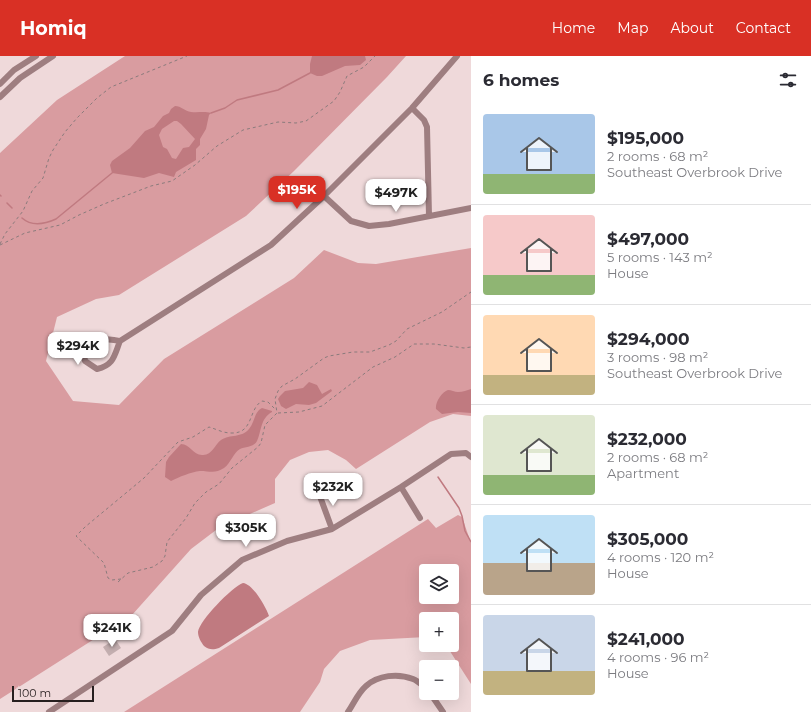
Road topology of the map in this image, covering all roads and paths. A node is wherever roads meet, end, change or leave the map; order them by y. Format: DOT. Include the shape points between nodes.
graph roads {
  1 [pos="36,56"];
  2 [pos="187,56"];
  3 [pos="375,56"];
  4 [pos="457,56"];
  5 [pos="51,57"];
  6 [pos="0,84"];
  7 [pos="0,97"];
  8 [pos="412,108"];
  9 [pos="324,196"];
  10 [pos="471,208"];
  11 [pos="429,216"];
  12 [pos="0,244"];
  13 [pos="471,292"];
  14 [pos="120,341"];
  15 [pos="471,347"];
  16 [pos="276,410"];
  17 [pos="277,413"];
  18 [pos="471,457"];
  19 [pos="401,487"];
  20 [pos="318,491"];
  21 [pos="420,518"];
  22 [pos="332,529"];
  23 [pos="121,579"];
  24 [pos="118,582"];
  25 [pos="419,683"];
  26 [pos="435,700"];
  27 [pos="49,712"];
  28 [pos="348,712"];
  29 [pos="443,712"];
  1 -- 6 [label="street" via="14,70"];
  2 -- 12 [label="path" via="111,87 77,118 52,150 43,178 32,191 23,211"];
  3 -- 12 [label="path" via="364,67 347,76 334,101 306,121 278,122 243,130 214,148 172,181 104,204 60,226 25,233"];
  4 -- 8 [label="street"];
  5 -- 7 [label="street" via="20,78"];
  8 -- 9 [label="street"];
  8 -- 11 [label="street" via="427,127"];
  9 -- 11 [label="street" via="351,221 369,226"];
  9 -- 14 [label="street" via="271,246"];
  10 -- 11 [label="street"];
  13 -- 16 [label="path" via="442,312 407,329 391,344 368,352 326,357 280,388 275,396"];
  14 -- 14 [label="street" via="100,338 92,340 85,346 85,361 97,369 106,367 112,361"];
  15 -- 17 [label="path" via="414,344 395,357 373,367 322,406 299,412"];
  16 -- 17 [label="path"];
  16 -- 23 [label="path" via="268,402 262,401 256,406 248,425 236,433 209,427 193,437 179,441 144,478 76,536 104,564 108,578"];
  17 -- 23 [label="path" via="265,425 260,445 195,503 167,542 162,561"];
  18 -- 19 [label="street" via="466,453 452,454"];
  19 -- 21 [label="street"];
  19 -- 22 [label="street"];
  20 -- 22 [label="street"];
  22 -- 27 [label="street" via="287,541 242,560 201,595 172,631"];
  23 -- 24 [label="path"];
  25 -- 28 [label="street" via="404,676 390,675 376,680 359,694"];
  26 -- 29 [label="street"];
}
